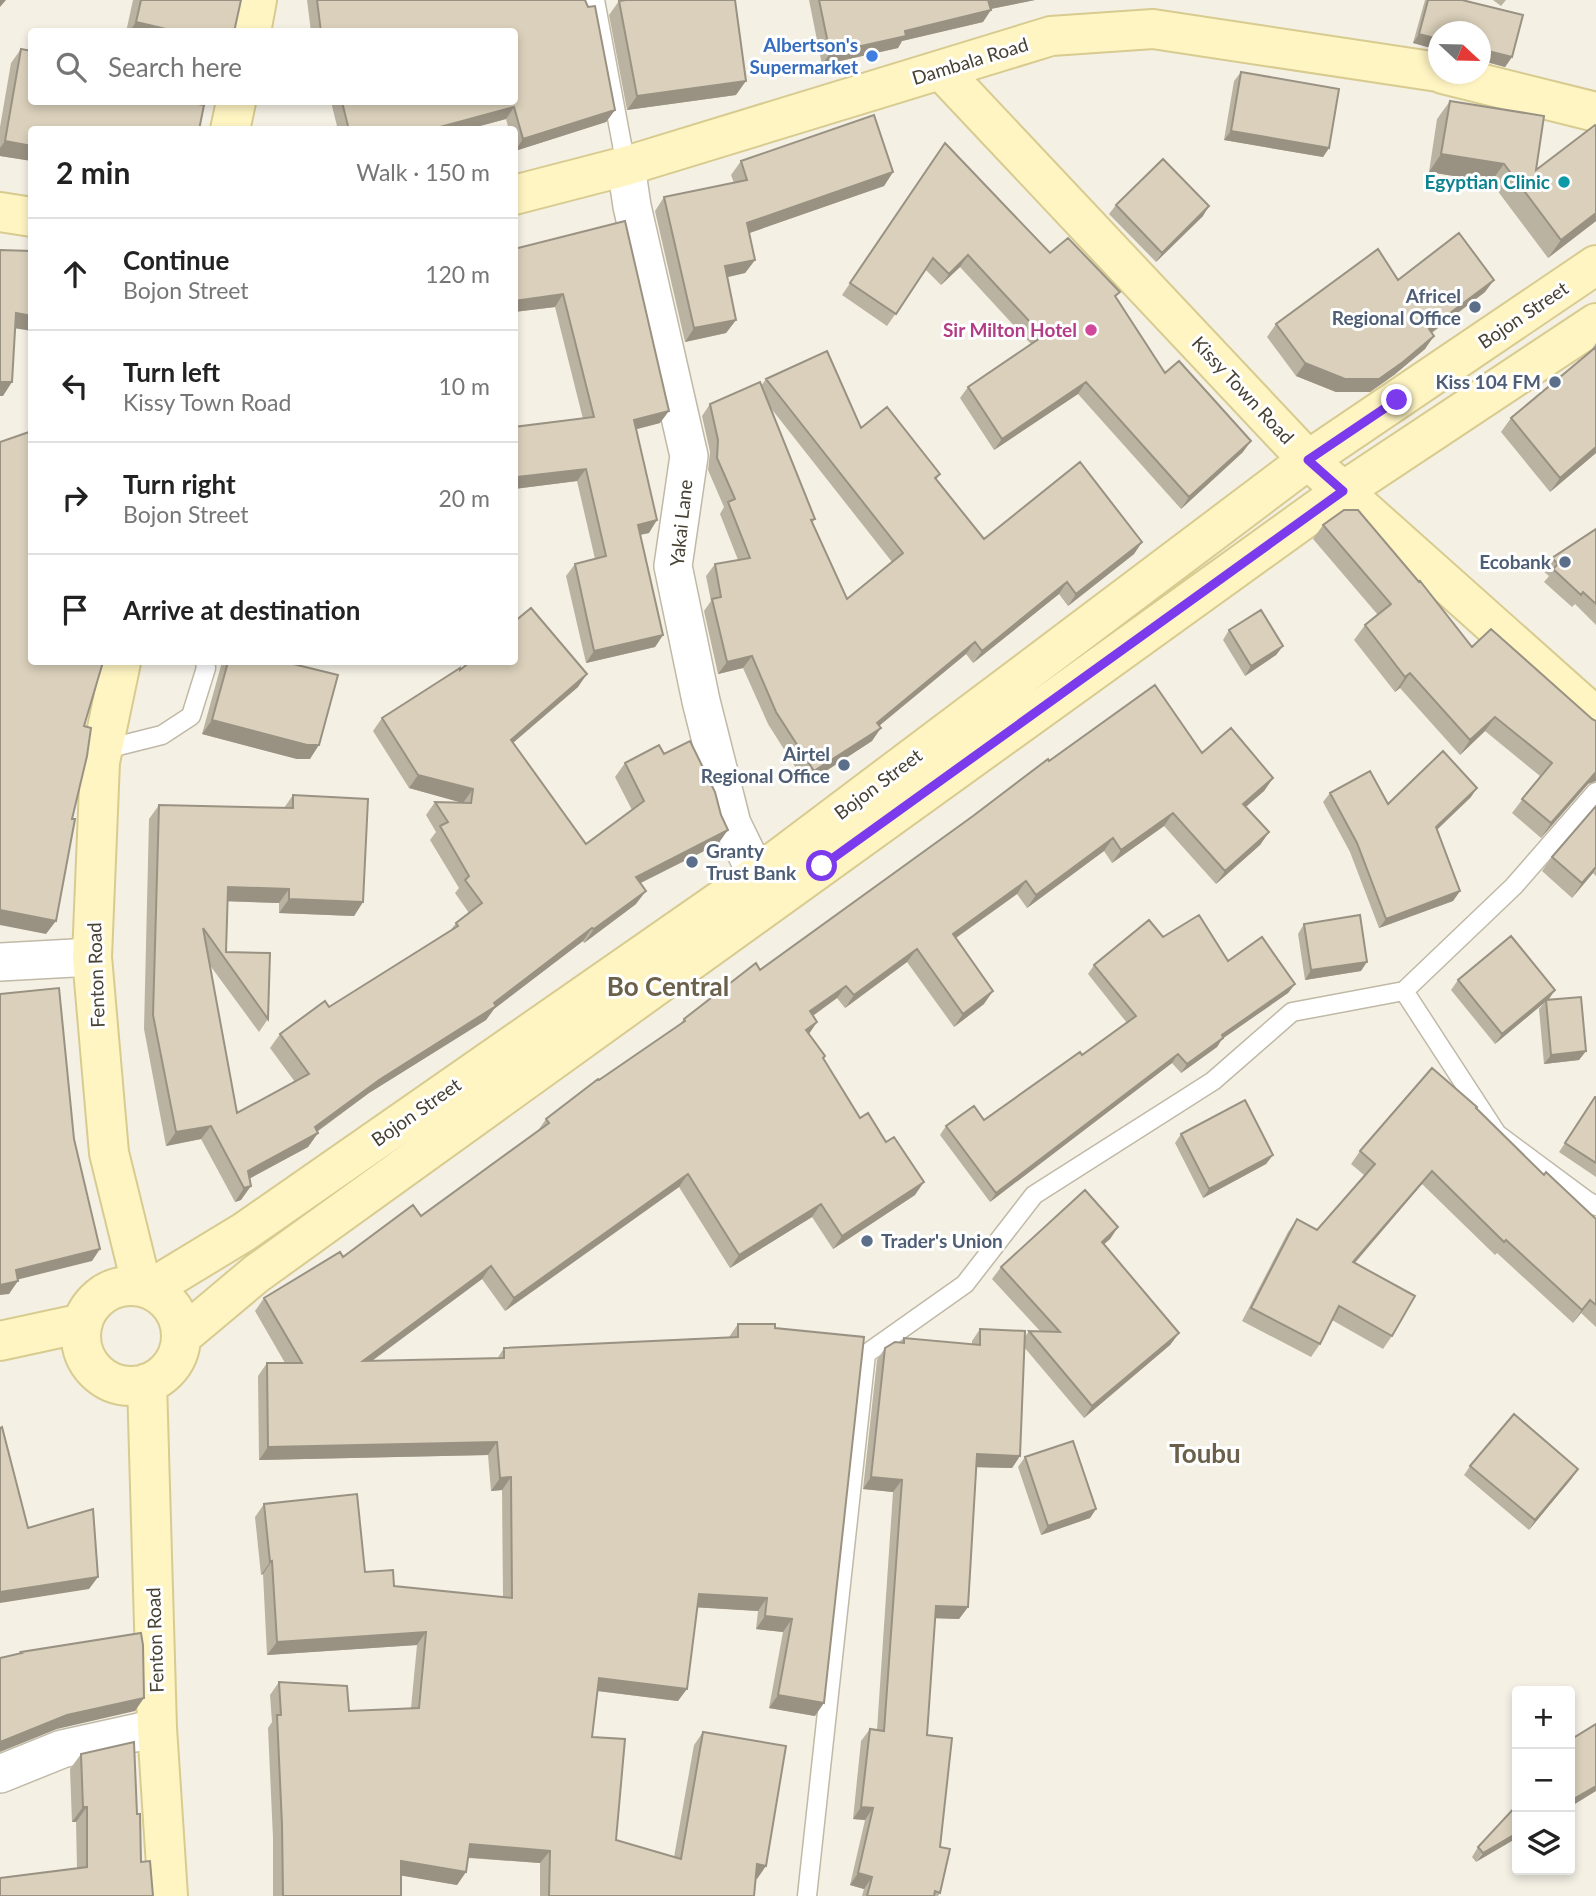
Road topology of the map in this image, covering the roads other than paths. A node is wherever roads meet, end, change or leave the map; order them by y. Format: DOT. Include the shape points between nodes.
graph roads {
  1 [pos="257,0"];
  2 [pos="595,0"];
  3 [pos="252,28"];
  4 [pos="941,70"];
  5 [pos="1428,71"];
  6 [pos="1485,84"];
  7 [pos="235,105"];
  8 [pos="1596,112"];
  9 [pos="231,126"];
  10 [pos="626,166"];
  11 [pos="518,194"];
  12 [pos="0,212"];
  13 [pos="28,216"];
  14 [pos="1596,265"];
  15 [pos="1596,323"];
  16 [pos="1308,460"];
  17 [pos="1343,491"];
  18 [pos="120,665"];
  19 [pos="206,665"];
  20 [pos="1596,717"];
  21 [pos="103,750"];
  22 [pos="1596,792"];
  23 [pos="757,875"];
  24 [pos="92,957"];
  25 [pos="0,962"];
  26 [pos="1404,991"];
  27 [pos="1596,1206"];
  28 [pos="146,1288"];
  29 [pos="83,1323"];
  30 [pos="181,1337"];
  31 [pos="0,1341"];
  32 [pos="147,1383"];
  33 [pos="158,1728"];
  34 [pos="0,1774"];
  35 [pos="169,1896"];
  36 [pos="807,1896"];
  1 -- 3 [label="street"];
  2 -- 10 [label="lane"];
  4 -- 5 [label="street, Dambala Road" via="1051,36 1153,29"];
  4 -- 10 [label="street, Dambala Road"];
  4 -- 16 [label="street, Kissy Town Road"];
  6 -- 8 [label="street, Dambala Road"];
  7 -- 9 [label="street"];
  10 -- 11 [label="street, Dambala Road"];
  10 -- 23 [label="street, Yakai Lane" via="689,456 673,566 732,824"];
  12 -- 13 [label="street"];
  14 -- 16 [label="street, Bojon Street"];
  15 -- 17 [label="street, Bojon Street"];
  16 -- 17 [label="street, Kissy Town Road"];
  16 -- 23 [label="street, Bojon Street"];
  17 -- 20 [label="street, Kissy Town Road"];
  17 -- 30 [label="street, Bojon Street" via="256,1274"];
  18 -- 21 [label="street, Fenton Road"];
  19 -- 21 [label="lane" via="191,716 162,735"];
  21 -- 24 [label="street, Fenton Road"];
  22 -- 26 [label="lane" via="1514,886"];
  23 -- 28 [label="street, Bojon Street" via="244,1232"];
  24 -- 25 [label="street"];
  24 -- 28 [label="street, Fenton Road" via="109,1153"];
  26 -- 27 [label="lane" via="1497,1134"];
  26 -- 36 [label="lane" via="1292,1012 1213,1080 1034,1195 965,1284 866,1354"];
  28 -- 29 [label="street" via="108,1291 90,1308"];
  28 -- 30 [label="street" via="171,1305"];
  29 -- 31 [label="street"];
  29 -- 32 [label="street" via="83,1350 97,1373 121,1385"];
  30 -- 32 [label="street" via="169,1369"];
  32 -- 33 [label="street, Fenton Road"];
  33 -- 34 [label="street" via="62,1749"];
  33 -- 35 [label="street, Fenton Road"];
}
